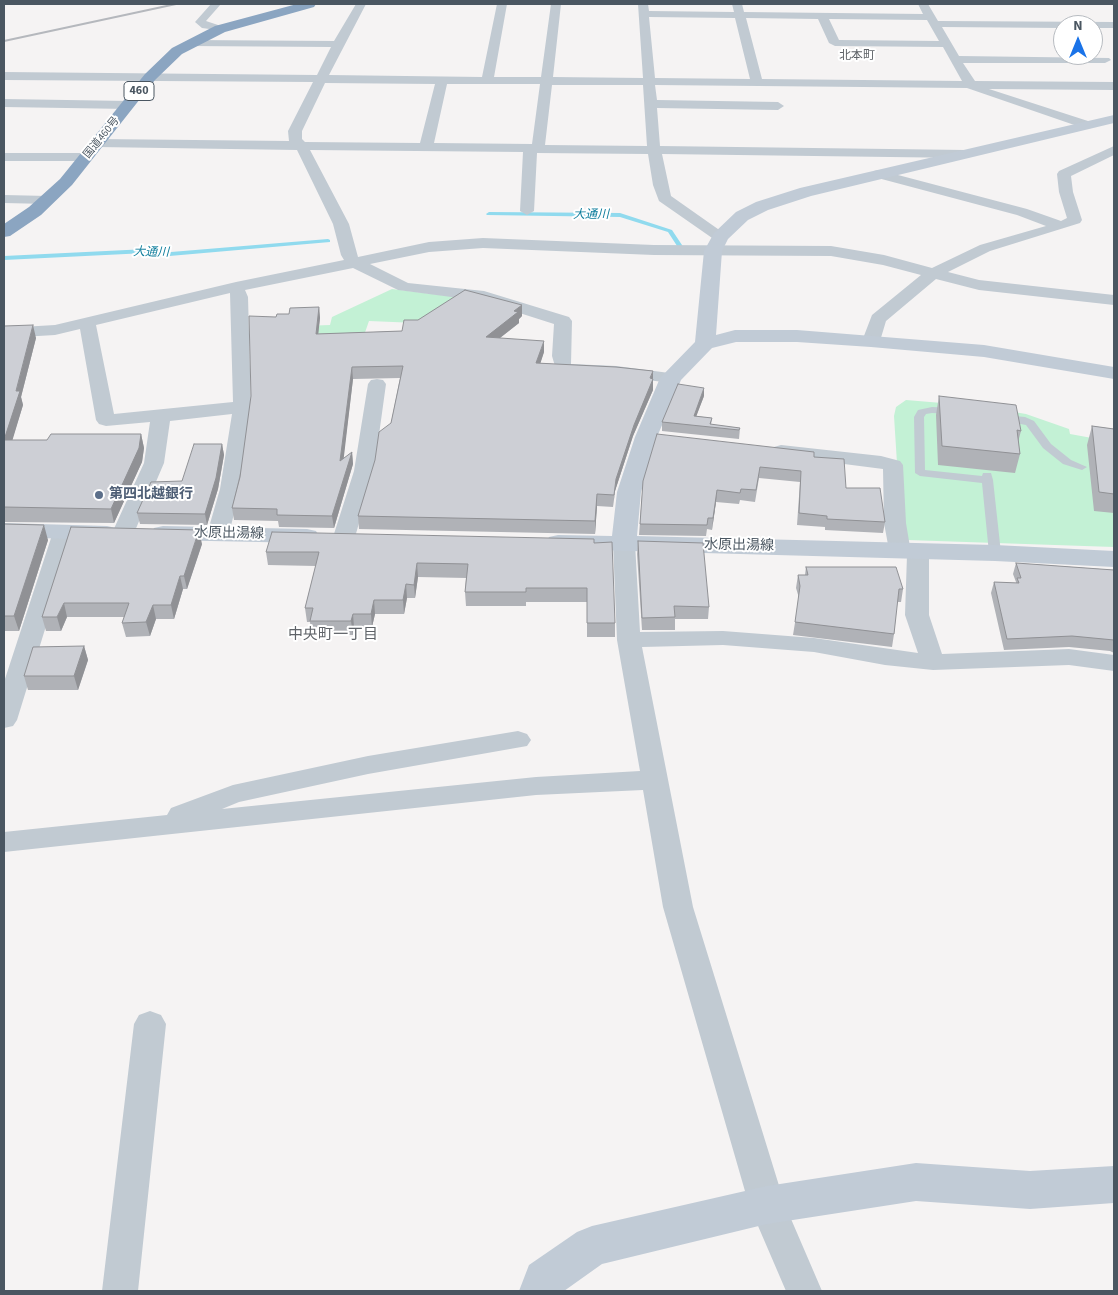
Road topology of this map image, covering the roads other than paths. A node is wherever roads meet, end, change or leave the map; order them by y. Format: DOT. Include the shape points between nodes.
graph roads {
  1 [pos="216,4"];
  2 [pos="310,4"];
  3 [pos="360,4"];
  4 [pos="502,4"];
  5 [pos="556,4"];
  6 [pos="923,4"];
  7 [pos="644,9"];
  8 [pos="739,9"];
  9 [pos="822,15"];
  10 [pos="933,20"];
  11 [pos="1114,25"];
  12 [pos="220,28"];
  13 [pos="949,40"];
  14 [pos="189,43"];
  15 [pos="338,44"];
  16 [pos="1103,58"];
  17 [pos="957,59"];
  18 [pos="1105,60"];
  19 [pos="1114,71"];
  20 [pos="4,76"];
  21 [pos="150,78"];
  22 [pos="320,79"];
  23 [pos="442,80"];
  24 [pos="487,80"];
  25 [pos="545,80"];
  26 [pos="649,82"];
  27 [pos="757,83"];
  28 [pos="972,84"];
  29 [pos="1114,86"];
  30 [pos="4,103"];
  31 [pos="129,104"];
  32 [pos="650,104"];
  33 [pos="778,106"];
  34 [pos="1114,118"];
  35 [pos="1086,125"];
  36 [pos="98,143"];
  37 [pos="301,145"];
  38 [pos="426,147"];
  39 [pos="534,148"];
  40 [pos="654,150"];
  41 [pos="1114,150"];
  42 [pos="966,154"];
  43 [pos="4,156"];
  44 [pos="86,157"];
  45 [pos="880,174"];
  46 [pos="4,199"];
  47 [pos="48,200"];
  48 [pos="527,211"];
  49 [pos="1062,226"];
  50 [pos="4,232"];
  51 [pos="716,244"];
  52 [pos="354,262"];
  53 [pos="932,274"];
  54 [pos="236,287"];
  55 [pos="1114,300"];
  56 [pos="87,322"];
  57 [pos="4,333"];
  58 [pos="871,341"];
  59 [pos="705,344"];
  60 [pos="1114,373"];
  61 [pos="671,378"];
  62 [pos="377,384"];
  63 [pos="242,407"];
  64 [pos="968,412"];
  65 [pos="161,416"];
  66 [pos="991,416"];
  67 [pos="764,449"];
  68 [pos="1082,467"];
  69 [pos="4,530"];
  70 [pos="64,532"];
  71 [pos="123,533"];
  72 [pos="218,534"];
  73 [pos="354,537"];
  74 [pos="534,541"];
  75 [pos="624,543"];
  76 [pos="909,550"];
  77 [pos="996,553"];
  78 [pos="1114,559"];
  79 [pos="629,640"];
  80 [pos="933,662"];
  81 [pos="1114,663"];
  82 [pos="4,720"];
  83 [pos="518,740"];
  84 [pos="655,780"];
  85 [pos="156,826"];
  86 [pos="4,842"];
  87 [pos="150,1024"];
  88 [pos="1114,1185"];
  89 [pos="767,1205"];
  90 [pos="120,1291"];
  91 [pos="540,1291"];
  92 [pos="804,1291"];
  1 -- 12 [label="street" via="200,22"];
  2 -- 12 [label="highway, 国道460号 / 460"];
  3 -- 15 [label="street"];
  4 -- 24 [label="street"];
  5 -- 25 [label="street"];
  6 -- 10 [label="street"];
  7 -- 8 [label="street"];
  7 -- 26 [label="street"];
  8 -- 9 [label="street"];
  8 -- 27 [label="street"];
  9 -- 10 [label="street"];
  9 -- 13 [label="street" via="835,43"];
  10 -- 11 [label="street"];
  10 -- 13 [label="street"];
  12 -- 14 [label="highway, 国道460号 / 460"];
  13 -- 17 [label="street"];
  14 -- 15 [label="street"];
  14 -- 21 [label="highway, 国道460号 / 460" via="166,60"];
  15 -- 22 [label="street"];
  16 -- 18 [label="street"];
  17 -- 18 [label="street"];
  17 -- 28 [label="street"];
  18 -- 19 [label="street"];
  20 -- 21 [label="street"];
  21 -- 22 [label="street"];
  21 -- 31 [label="highway, 国道460号 / 460"];
  22 -- 23 [label="street"];
  22 -- 37 [label="street" via="295,131 295,140"];
  23 -- 24 [label="street"];
  23 -- 38 [label="street"];
  24 -- 25 [label="street"];
  25 -- 26 [label="street"];
  25 -- 39 [label="street"];
  26 -- 27 [label="street"];
  26 -- 32 [label="street"];
  27 -- 28 [label="street"];
  28 -- 29 [label="street"];
  28 -- 35 [label="street" via="972,87"];
  30 -- 31 [label="street"];
  31 -- 36 [label="highway, 国道460号 / 460"];
  32 -- 33 [label="street"];
  32 -- 40 [label="street"];
  34 -- 35 [label="street"];
  35 -- 42 [label="street"];
  36 -- 37 [label="street"];
  36 -- 44 [label="highway, 国道460号 / 460"];
  37 -- 38 [label="street"];
  37 -- 52 [label="street" via="341,224"];
  38 -- 39 [label="street"];
  39 -- 40 [label="street"];
  39 -- 48 [label="street"];
  40 -- 42 [label="street"];
  40 -- 51 [label="street" via="664,198"];
  41 -- 49 [label="street" via="1064,174 1075,220"];
  42 -- 45 [label="street"];
  43 -- 44 [label="street"];
  44 -- 47 [label="highway, 国道460号 / 460"];
  45 -- 49 [label="street"];
  45 -- 51 [label="street" via="762,206 742,216"];
  46 -- 47 [label="street"];
  47 -- 50 [label="highway, 国道460号 / 460"];
  49 -- 53 [label="street" via="985,248"];
  51 -- 52 [label="street" via="483,243 430,247"];
  51 -- 53 [label="street" via="831,251 884,260"];
  51 -- 59 [label="street"];
  52 -- 54 [label="street"];
  52 -- 61 [label="street" via="404,287 484,296 563,321 563,369"];
  53 -- 55 [label="street" via="979,285"];
  53 -- 58 [label="street" via="878,319"];
  54 -- 56 [label="street"];
  54 -- 63 [label="street" via="240,297"];
  56 -- 57 [label="street" via="55,330"];
  56 -- 65 [label="street" via="106,420"];
  58 -- 59 [label="street" via="735,336"];
  58 -- 60 [label="street" via="984,351"];
  59 -- 61 [label="street"];
  61 -- 75 [label="street" via="655,438 629,492"];
  62 -- 73 [label="street"];
  63 -- 65 [label="street"];
  63 -- 72 [label="street" via="230,489"];
  64 -- 77 [label="lane" via="922,412 919,417 920,473 987,477"];
  65 -- 71 [label="street" via="154,463"];
  66 -- 68 [label="lane" via="1026,420 1047,446 1067,462"];
  67 -- 76 [label="street" via="893,465 895,523"];
  69 -- 70 [label="street, 水原出湯線"];
  70 -- 71 [label="street, 水原出湯線"];
  70 -- 82 [label="street"];
  71 -- 72 [label="street, 水原出湯線"];
  72 -- 73 [label="street, 水原出湯線"];
  74 -- 75 [label="street, 水原出湯線"];
  75 -- 76 [label="street, 水原出湯線"];
  75 -- 79 [label="street"];
  76 -- 77 [label="street, 水原出湯線"];
  76 -- 80 [label="street" via="917,615"];
  77 -- 78 [label="street, 水原出湯線"];
  79 -- 80 [label="street" via="723,638 814,645"];
  79 -- 84 [label="street"];
  80 -- 81 [label="street" via="1069,657"];
  83 -- 85 [label="street" via="368,765 233,794"];
  84 -- 85 [label="street" via="536,786"];
  84 -- 89 [label="street" via="678,907"];
  85 -- 86 [label="street"];
  87 -- 90 [label="street"];
  88 -- 89 [label="street" via="1030,1190 916,1182"];
  89 -- 91 [label="street" via="592,1246 544,1280"];
  89 -- 92 [label="street"];
}
